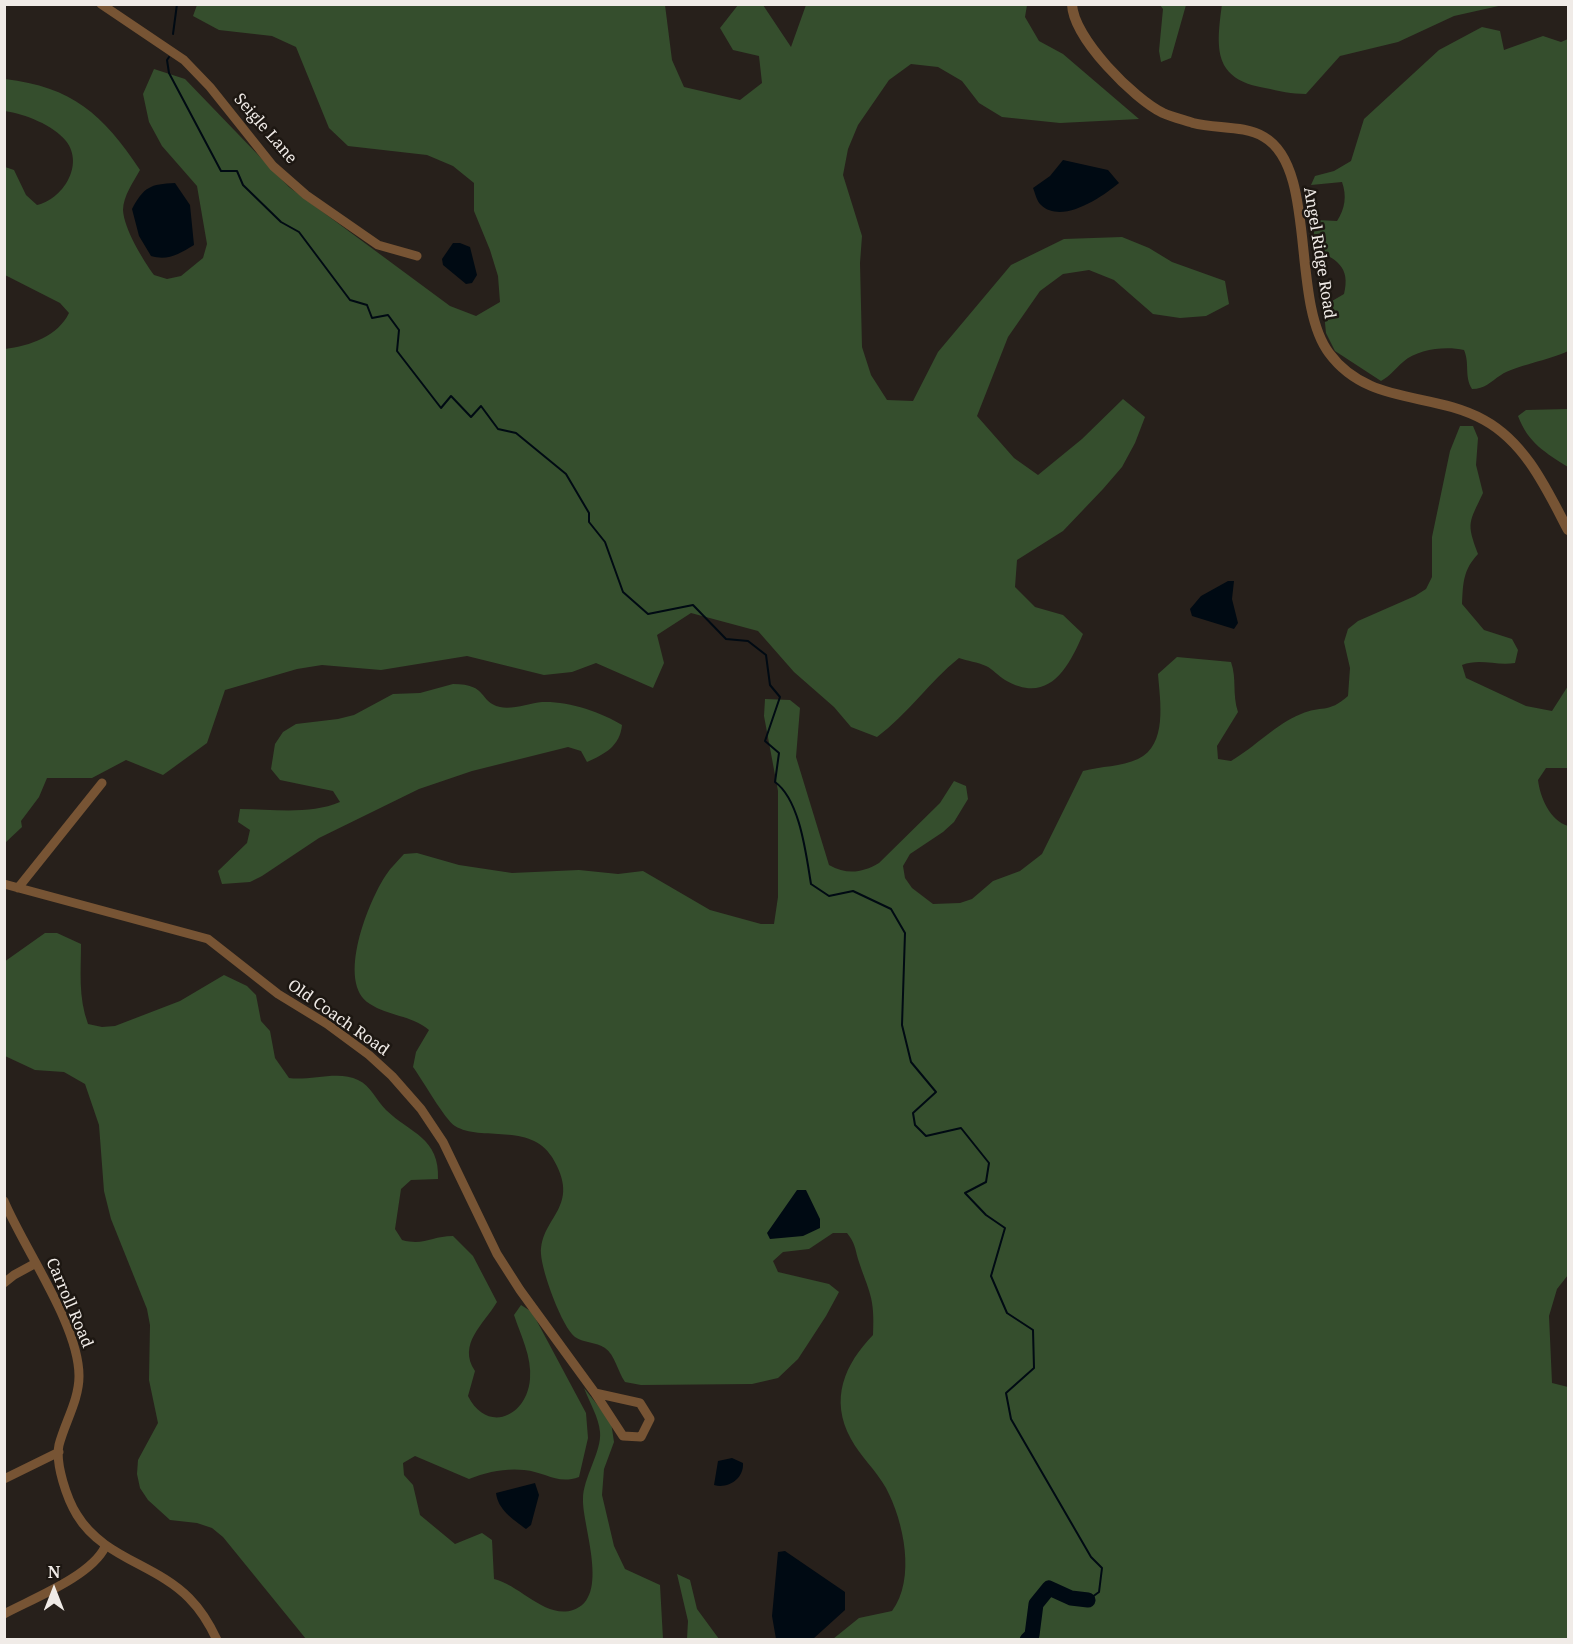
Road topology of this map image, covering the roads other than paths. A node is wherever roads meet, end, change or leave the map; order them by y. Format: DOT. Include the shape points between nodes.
graph roads {
  1 [pos="101,4"];
  2 [pos="1072,4"];
  3 [pos="417,256"];
  4 [pos="1569,530"];
  5 [pos="102,783"];
  6 [pos="4,884"];
  7 [pos="18,888"];
  8 [pos="4,1201"];
  9 [pos="36,1263"];
  10 [pos="4,1283"];
  11 [pos="595,1393"];
  12 [pos="59,1452"];
  13 [pos="4,1479"];
  14 [pos="105,1547"];
  15 [pos="4,1614"];
  16 [pos="218,1640"];
  1 -- 3 [label="street, Seigle Lane" via="184,60 273,166 306,195 378,244"];
  2 -- 4 [label="street, Angel Ridge Road" via="1086,40 1114,73 1149,104 1196,124 1264,137 1285,156 1293,178 1312,318 1322,344 1339,367 1354,379 1381,390 1468,412 1486,421 1530,463"];
  5 -- 7 [label="street"];
  6 -- 7 [label="street, Old Coach Road"];
  7 -- 11 [label="street, Old Coach Road" via="208,939 369,1055 407,1092 443,1142 497,1254"];
  8 -- 9 [label="street, Carroll Road"];
  9 -- 10 [label="street"];
  9 -- 12 [label="street, Carroll Road" via="78,1363 75,1401"];
  11 -- 11 [label="street, Old Coach Road" via="640,1402 650,1419 641,1437 623,1436"];
  12 -- 13 [label="street"];
  12 -- 14 [label="street, Carroll Road" via="64,1487 77,1515"];
  14 -- 15 [label="street" via="100,1558 82,1572"];
  14 -- 16 [label="street, Carroll Road" via="189,1598"];
}
